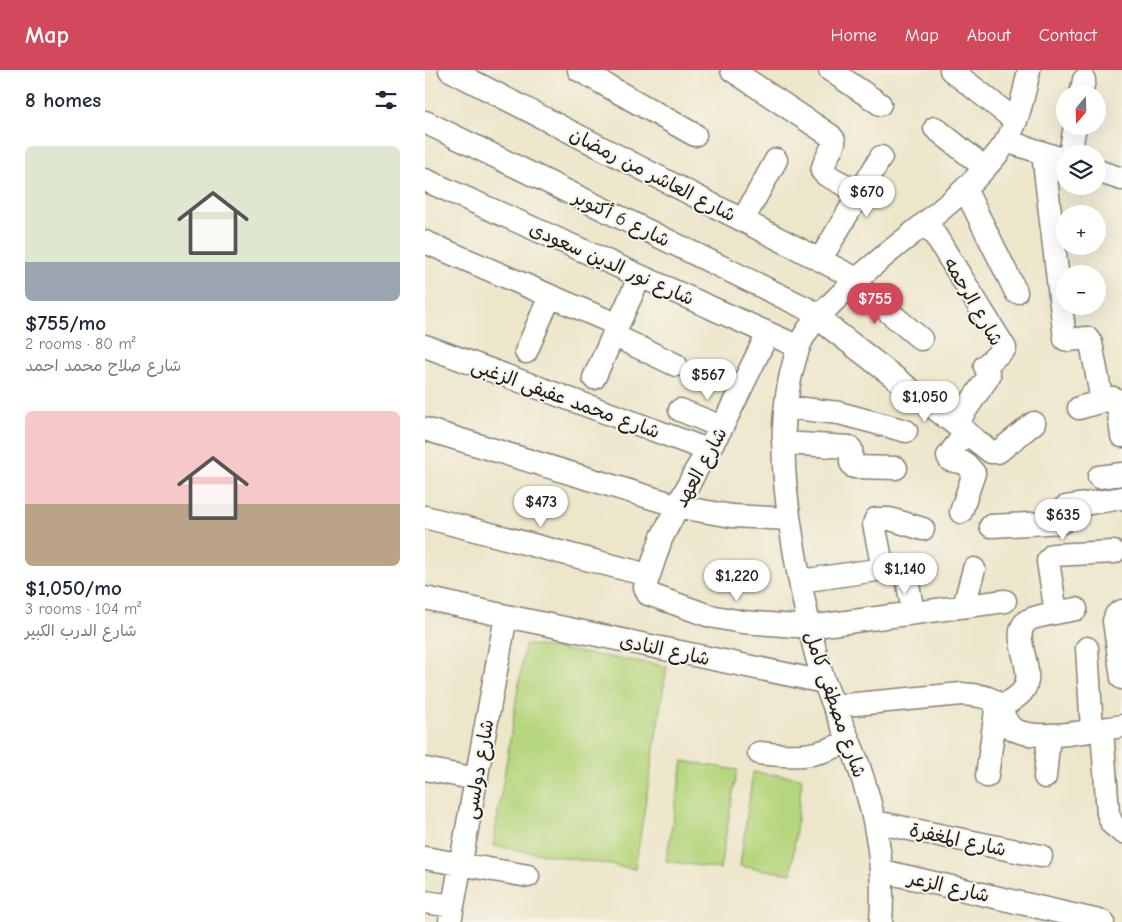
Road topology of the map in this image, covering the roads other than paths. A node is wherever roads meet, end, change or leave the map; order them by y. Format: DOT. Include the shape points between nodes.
graph roads {
  1 [pos="450,70"];
  2 [pos="579,70"];
  3 [pos="732,70"];
  4 [pos="830,70"];
  5 [pos="951,70"];
  6 [pos="1029,70"];
  7 [pos="609,77"];
  8 [pos="880,104"];
  9 [pos="1016,121"];
  10 [pos="425,122"];
  11 [pos="935,128"];
  12 [pos="695,135"];
  13 [pos="1007,141"];
  14 [pos="1043,153"];
  15 [pos="881,157"];
  16 [pos="1056,157"];
  17 [pos="776,160"];
  18 [pos="985,168"];
  19 [pos="1106,174"];
  20 [pos="1122,179"];
  21 [pos="425,180"];
  22 [pos="965,189"];
  23 [pos="860,193"];
  24 [pos="743,220"];
  25 [pos="927,222"];
  26 [pos="425,242"];
  27 [pos="820,260"];
  28 [pos="640,276"];
  29 [pos="855,280"];
  30 [pos="1016,292"];
  31 [pos="550,296"];
  32 [pos="819,317"];
  33 [pos="615,330"];
  34 [pos="768,333"];
  35 [pos="921,339"];
  36 [pos="425,346"];
  37 [pos="799,347"];
  38 [pos="526,352"];
  39 [pos="676,365"];
  40 [pos="594,378"];
  41 [pos="1102,401"];
  42 [pos="786,407"];
  43 [pos="1079,408"];
  44 [pos="680,410"];
  45 [pos="1034,423"];
  46 [pos="722,427"];
  47 [pos="961,428"];
  48 [pos="425,429"];
  49 [pos="906,431"];
  50 [pos="1122,436"];
  51 [pos="783,443"];
  52 [pos="708,450"];
  53 [pos="896,468"];
  54 [pos="1122,474"];
  55 [pos="1099,477"];
  56 [pos="1122,498"];
  57 [pos="678,506"];
  58 [pos="961,512"];
  59 [pos="425,517"];
  60 [pos="788,519"];
  61 [pos="991,526"];
  62 [pos="923,529"];
  63 [pos="1101,557"];
  64 [pos="974,569"];
  65 [pos="648,575"];
  66 [pos="907,578"];
  67 [pos="800,581"];
  68 [pos="425,598"];
  69 [pos="1005,601"];
  70 [pos="964,606"];
  71 [pos="1122,611"];
  72 [pos="913,613"];
  73 [pos="506,616"];
  74 [pos="809,627"];
  75 [pos="1087,648"];
  76 [pos="1122,678"];
  77 [pos="824,682"];
  78 [pos="999,705"];
  79 [pos="834,706"];
  80 [pos="1105,728"];
  81 [pos="1049,735"];
  82 [pos="848,741"];
  83 [pos="759,753"];
  84 [pos="425,769"];
  85 [pos="987,776"];
  86 [pos="1045,777"];
  87 [pos="477,778"];
  88 [pos="875,822"];
  89 [pos="1122,832"];
  90 [pos="1041,856"];
  91 [pos="425,858"];
  92 [pos="461,865"];
  93 [pos="882,870"];
  94 [pos="528,876"];
  95 [pos="425,902"];
  96 [pos="452,914"];
  97 [pos="885,921"];
  98 [pos="1103,922"];
  1 -- 24 [label="street, شارع العاشر من رمضان"];
  2 -- 7 [label="street"];
  3 -- 23 [label="street" via="831,136 834,143 823,164 823,171"];
  4 -- 8 [label="street"];
  5 -- 9 [label="street"];
  6 -- 9 [label="street, شارع مصطفى كامل"];
  7 -- 12 [label="street"];
  9 -- 13 [label="street, شارع مصطفى كامل"];
  10 -- 32 [label="street, شارع 6 أكتوبر"];
  11 -- 18 [label="street"];
  13 -- 14 [label="street"];
  13 -- 18 [label="street, شارع مصطفى كامل"];
  14 -- 16 [label="street"];
  14 -- 41 [label="street" via="1065,336 1067,340 1087,338 1091,343"];
  15 -- 23 [label="street"];
  17 -- 24 [label="street"];
  18 -- 22 [label="street, شارع مصطفى كامل"];
  19 -- 20 [label="street"];
  21 -- 28 [label="street, شارع نور الدين سعودى"];
  22 -- 25 [label="street, شارع مصطفى كامل"];
  22 -- 30 [label="street"];
  23 -- 27 [label="street"];
  24 -- 27 [label="street, شارع العاشر من رمضان"];
  25 -- 29 [label="street, شارع مصطفى كامل"];
  25 -- 47 [label="street, شارع الرحمه" via="1005,348 985,366 989,378"];
  26 -- 31 [label="street"];
  27 -- 29 [label="street, شارع العاشر من رمضان"];
  28 -- 33 [label="street"];
  28 -- 34 [label="street, شارع نور الدين سعودى"];
  29 -- 32 [label="street, شارع مصطفى كامل"];
  29 -- 35 [label="street, شارع العاشر من رمضان"];
  31 -- 33 [label="street"];
  31 -- 38 [label="street"];
  32 -- 37 [label="street, شارع مصطفى كامل"];
  32 -- 47 [label="street, شارع 6 أكتوبر"];
  33 -- 39 [label="street"];
  33 -- 40 [label="street"];
  34 -- 37 [label="street, شارع نور الدين سعودى"];
  34 -- 46 [label="street, شارع العهد"];
  36 -- 52 [label="street, شارع محمد عفيفى الزغبى"];
  37 -- 42 [label="street, شارع مصطفى كامل" via="789,381"];
  41 -- 43 [label="street"];
  41 -- 50 [label="street" via="1115,398 1119,402"];
  42 -- 49 [label="street" via="839,413"];
  42 -- 51 [label="street, شارع مصطفى كامل"];
  44 -- 46 [label="street"];
  45 -- 47 [label="street, شارع 6 أكتوبر" via="996,453"];
  46 -- 52 [label="street, شارع العهد"];
  47 -- 58 [label="street" via="948,456 950,460 965,463 974,473"];
  48 -- 57 [label="street"];
  51 -- 53 [label="street" via="849,447 854,467"];
  51 -- 60 [label="street, شارع مصطفى كامل"];
  52 -- 57 [label="street, شارع العهد"];
  54 -- 55 [label="street"];
  56 -- 61 [label="street" via="1065,507 1061,522"];
  57 -- 60 [label="street" via="732,516"];
  57 -- 65 [label="street, شارع العهد"];
  59 -- 65 [label="street"];
  60 -- 67 [label="street, شارع مصطفى كامل"];
  62 -- 67 [label="street" via="890,519 876,519 881,568"];
  63 -- 78 [label="street" via="1050,557 1048,561 1066,611 1028,620 1021,627 1027,681 1023,691"];
  64 -- 70 [label="street"];
  65 -- 74 [label="street" via="645,587 648,594 710,616"];
  66 -- 72 [label="street"];
  67 -- 74 [label="street, شارع مصطفى كامل"];
  68 -- 73 [label="street, شارع النادى"];
  69 -- 70 [label="street"];
  70 -- 72 [label="street"];
  71 -- 76 [label="street" via="1114,621"];
  72 -- 74 [label="street"];
  73 -- 77 [label="street, شارع النادى"];
  73 -- 87 [label="street, شارع دولسى"];
  74 -- 77 [label="street, شارع مصطفى كامل"];
  75 -- 80 [label="street"];
  77 -- 79 [label="street, شارع مصطفى كامل"];
  78 -- 79 [label="street" via="983,696 962,694"];
  78 -- 81 [label="street" via="1006,722 1014,729"];
  78 -- 85 [label="street"];
  79 -- 82 [label="street, شارع مصطفى كامل"];
  80 -- 81 [label="street"];
  80 -- 89 [label="street" via="1109,819"];
  81 -- 86 [label="street"];
  82 -- 83 [label="street" via="807,756"];
  82 -- 88 [label="street, شارع مصطفى كامل"];
  84 -- 87 [label="street"];
  87 -- 92 [label="street, شارع دولسى"];
  88 -- 90 [label="street, شارع المغفرة"];
  88 -- 93 [label="street, شارع مصطفى كامل"];
  91 -- 92 [label="street"];
  92 -- 94 [label="street"];
  92 -- 96 [label="street, شارع دولسى"];
  93 -- 97 [label="street, شارع مصطفى كامل"];
  93 -- 98 [label="street, شارع الزعر"];
  95 -- 96 [label="street"];
}
